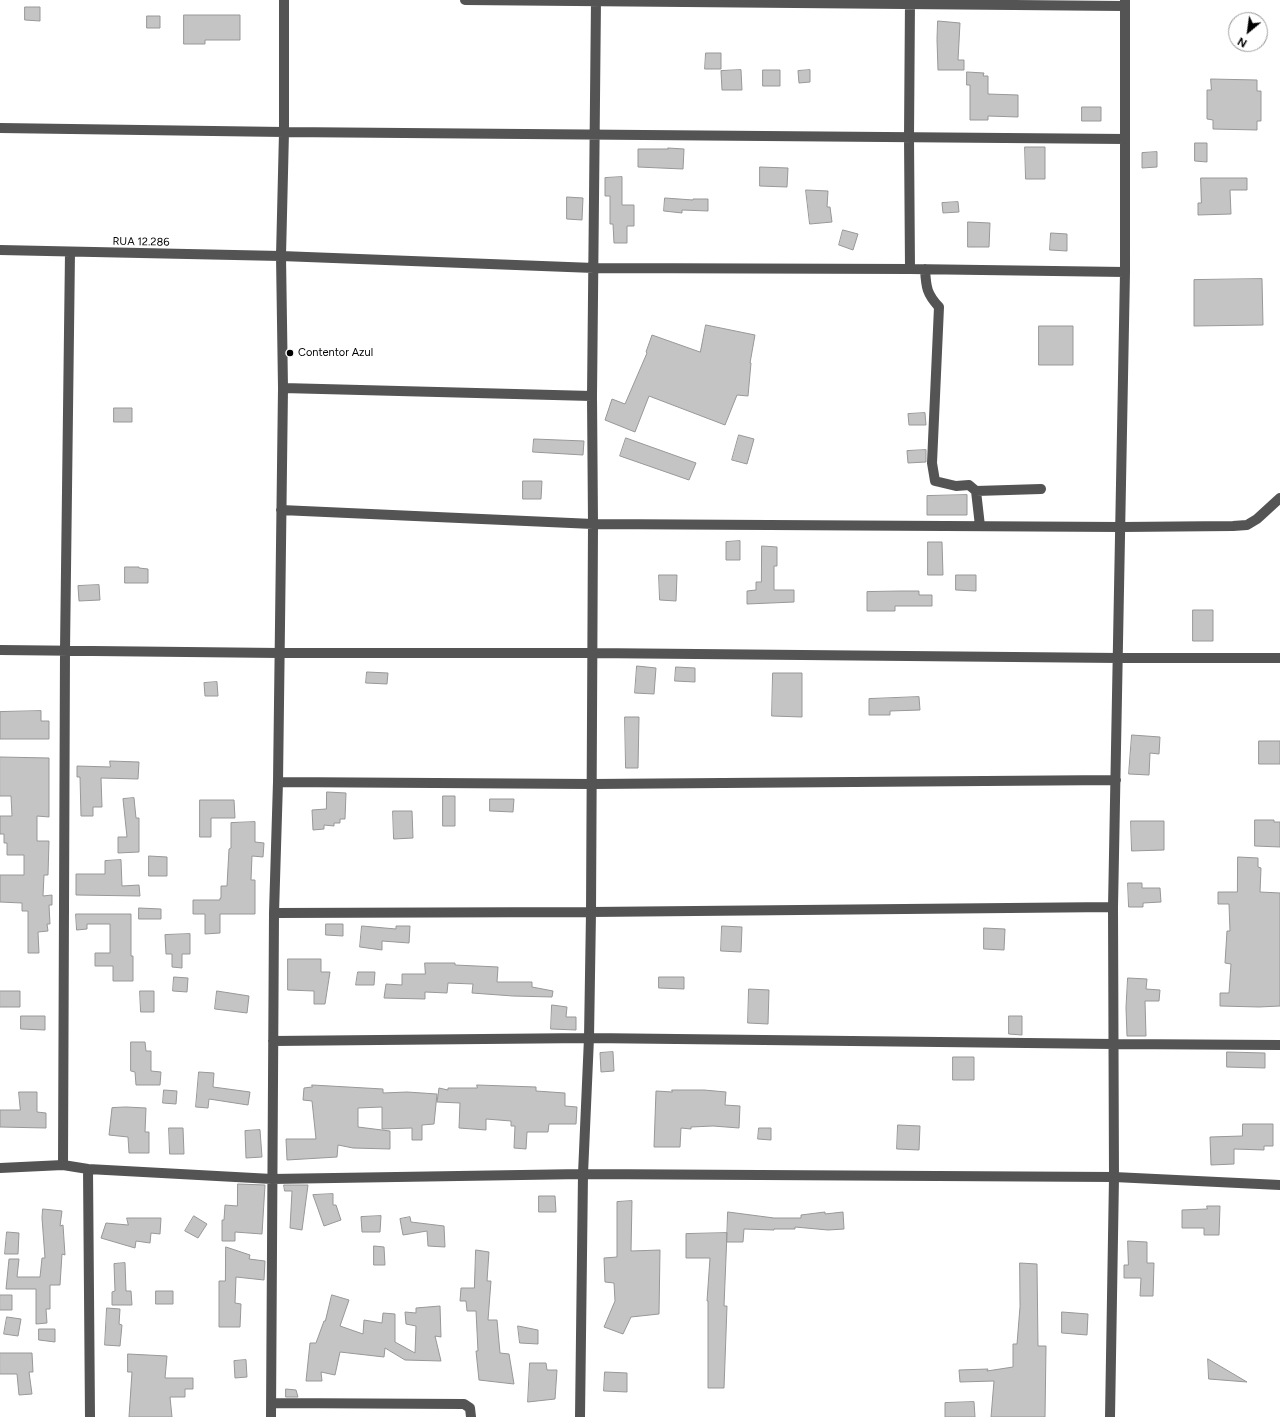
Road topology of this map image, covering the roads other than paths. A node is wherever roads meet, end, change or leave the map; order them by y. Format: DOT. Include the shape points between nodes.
graph roads {
  1 [pos="284,0"];
  2 [pos="466,0"];
  3 [pos="596,1"];
  4 [pos="910,2"];
  5 [pos="1125,3"];
  6 [pos="0,128"];
  7 [pos="284,132"];
  8 [pos="594,135"];
  9 [pos="909,137"];
  10 [pos="1125,139"];
  11 [pos="0,250"];
  12 [pos="70,252"];
  13 [pos="281,256"];
  14 [pos="594,268"];
  15 [pos="910,269"];
  16 [pos="925,269"];
  17 [pos="1125,272"];
  18 [pos="283,388"];
  19 [pos="592,396"];
  20 [pos="1040,489"];
  21 [pos="976,491"];
  22 [pos="1280,498"];
  23 [pos="281,510"];
  24 [pos="593,524"];
  25 [pos="980,526"];
  26 [pos="1121,527"];
  27 [pos="0,650"];
  28 [pos="65,650"];
  29 [pos="278,653"];
  30 [pos="591,653"];
  31 [pos="1119,658"];
  32 [pos="1280,658"];
  33 [pos="1116,780"];
  34 [pos="278,782"];
  35 [pos="592,784"];
  36 [pos="1113,907"];
  37 [pos="591,912"];
  38 [pos="274,913"];
  39 [pos="588,1038"];
  40 [pos="273,1041"];
  41 [pos="1114,1044"];
  42 [pos="1280,1044"];
  43 [pos="63,1165"];
  44 [pos="0,1168"];
  45 [pos="88,1169"];
  46 [pos="583,1174"];
  47 [pos="1114,1177"];
  48 [pos="272,1178"];
  49 [pos="1280,1185"];
  50 [pos="271,1403"];
  51 [pos="90,1417"];
  52 [pos="271,1417"];
  53 [pos="471,1417"];
  54 [pos="580,1417"];
  55 [pos="1110,1417"];
  1 -- 7 [label="street"];
  2 -- 3 [label="street"];
  3 -- 4 [label="street"];
  3 -- 8 [label="street"];
  4 -- 5 [label="street"];
  4 -- 9 [label="street"];
  5 -- 10 [label="street"];
  6 -- 7 [label="street"];
  7 -- 8 [label="street"];
  7 -- 13 [label="street"];
  8 -- 9 [label="street"];
  8 -- 14 [label="street"];
  9 -- 10 [label="street"];
  9 -- 15 [label="street"];
  10 -- 17 [label="street"];
  11 -- 12 [label="street, RUA 12.286"];
  12 -- 13 [label="street, RUA 12.286"];
  12 -- 28 [label="street"];
  13 -- 14 [label="street, RUA 12.286"];
  13 -- 18 [label="street"];
  14 -- 15 [label="street, RUA 12.286"];
  14 -- 19 [label="street"];
  15 -- 16 [label="street, RUA 12.286"];
  16 -- 17 [label="street, RUA 12.286"];
  16 -- 21 [label="street" via="930,297 939,308 932,463 935,481 956,486 969,485"];
  17 -- 26 [label="street"];
  18 -- 19 [label="street"];
  18 -- 23 [label="street"];
  19 -- 24 [label="street"];
  20 -- 21 [label="street"];
  21 -- 25 [label="street"];
  22 -- 26 [label="street" via="1247,525"];
  23 -- 24 [label="street"];
  23 -- 29 [label="street"];
  24 -- 25 [label="street"];
  24 -- 30 [label="street"];
  25 -- 26 [label="street"];
  26 -- 31 [label="street"];
  27 -- 28 [label="street"];
  28 -- 29 [label="street"];
  28 -- 43 [label="street"];
  29 -- 30 [label="street"];
  29 -- 34 [label="street"];
  30 -- 31 [label="street"];
  30 -- 35 [label="street"];
  31 -- 32 [label="street"];
  31 -- 33 [label="street"];
  33 -- 35 [label="street"];
  33 -- 36 [label="street"];
  34 -- 35 [label="street"];
  34 -- 38 [label="street"];
  35 -- 37 [label="street"];
  36 -- 37 [label="street"];
  36 -- 41 [label="street"];
  37 -- 38 [label="street"];
  37 -- 39 [label="street"];
  38 -- 40 [label="street"];
  39 -- 40 [label="street"];
  39 -- 41 [label="street"];
  39 -- 46 [label="street"];
  40 -- 48 [label="street"];
  41 -- 42 [label="street"];
  41 -- 47 [label="street"];
  43 -- 44 [label="street"];
  43 -- 45 [label="street"];
  45 -- 48 [label="street"];
  45 -- 51 [label="street"];
  46 -- 47 [label="street"];
  46 -- 48 [label="street"];
  46 -- 54 [label="street"];
  47 -- 49 [label="street"];
  47 -- 55 [label="street"];
  48 -- 50 [label="street"];
  50 -- 52 [label="street"];
  50 -- 53 [label="street" via="464,1404 470,1408"];
}
